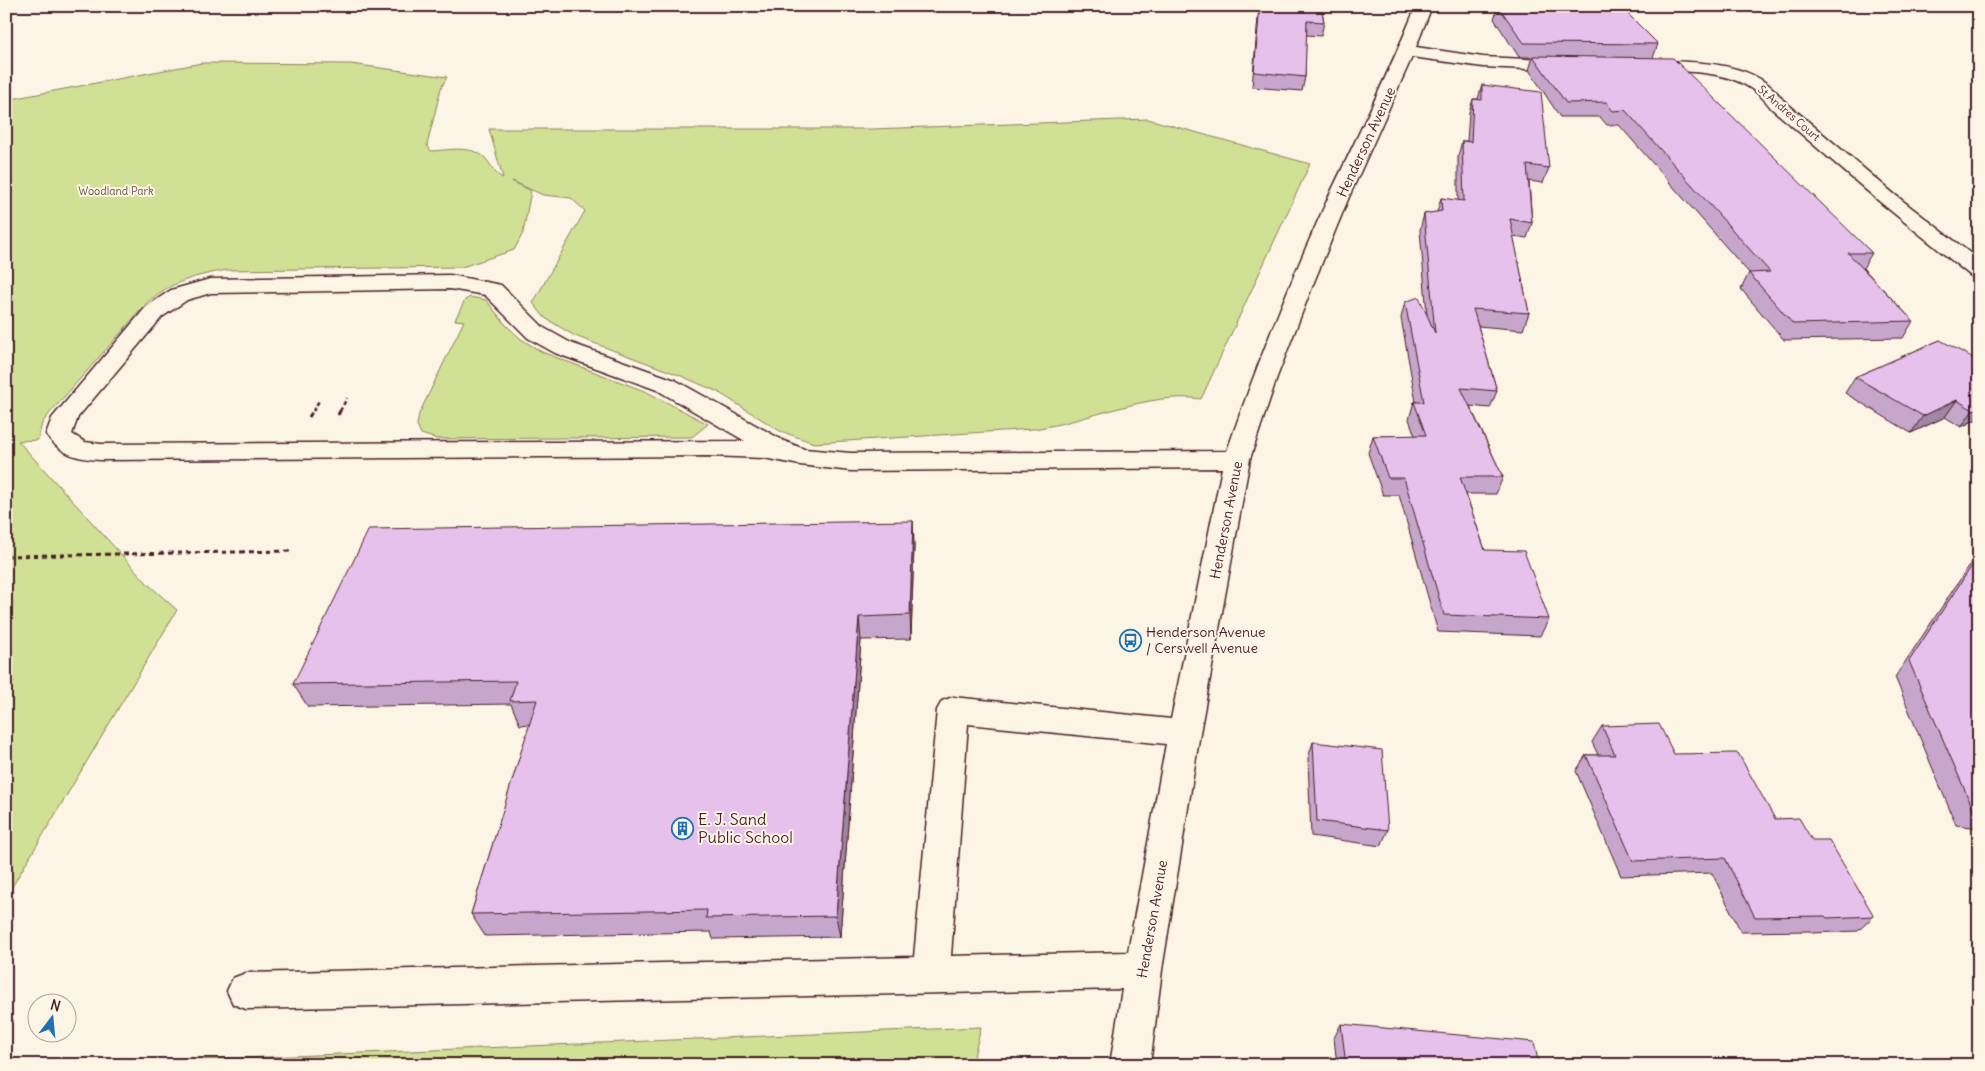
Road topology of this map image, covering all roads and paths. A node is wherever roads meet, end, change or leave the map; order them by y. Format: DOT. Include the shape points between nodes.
graph roads {
  1 [pos="1424,6"];
  2 [pos="1406,51"];
  3 [pos="1586,66"];
  4 [pos="1624,66"];
  5 [pos="1979,271"];
  6 [pos="800,456"];
  7 [pos="1237,458"];
  8 [pos="293,550"];
  9 [pos="6,556"];
  10 [pos="1184,733"];
  11 [pos="1143,970"];
  12 [pos="931,976"];
  13 [pos="246,991"];
  14 [pos="1130,1065"];
  1 -- 2 [label="street, Henderson Avenue"];
  2 -- 3 [label="street" via="1483,62"];
  2 -- 7 [label="street, Henderson Avenue" via="1303,282"];
  4 -- 5 [label="street, St Andres Court" via="1709,69 1734,74 1762,87 1777,104 1887,198"];
  6 -- 6 [label="street" via="775,447 666,385 547,340 493,290 450,282 231,285 188,292 154,312 69,411 59,434 70,445 101,452 709,448 764,450"];
  6 -- 7 [label="street" via="851,462"];
  7 -- 10 [label="street, Henderson Avenue"];
  8 -- 9 [label="path"];
  10 -- 11 [label="street, Henderson Avenue"];
  10 -- 12 [label="street" via="953,710"];
  11 -- 12 [label="street"];
  11 -- 14 [label="street, Henderson Avenue"];
  12 -- 13 [label="street"];
}
